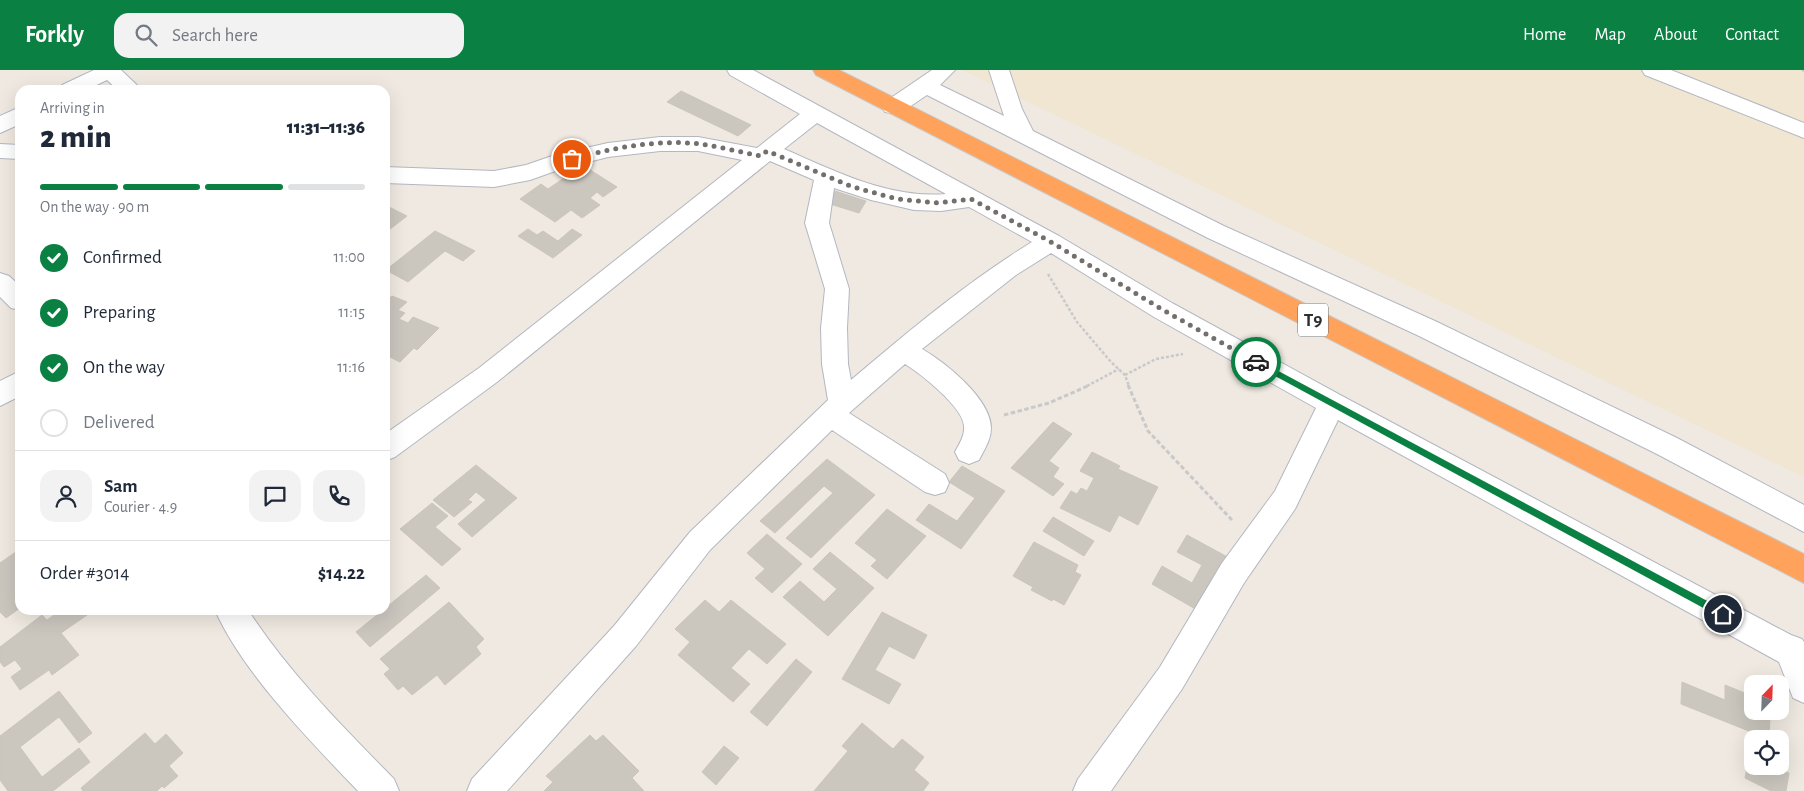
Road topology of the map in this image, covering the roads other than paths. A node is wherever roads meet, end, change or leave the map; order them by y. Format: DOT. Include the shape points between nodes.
graph roads {
  1 [pos="737,70"];
  2 [pos="823,70"];
  3 [pos="945,70"];
  4 [pos="999,70"];
  5 [pos="1652,70"];
  6 [pos="108,71"];
  7 [pos="79,85"];
  8 [pos="124,85"];
  9 [pos="926,86"];
  10 [pos="893,107"];
  11 [pos="815,113"];
  12 [pos="15,117"];
  13 [pos="0,126"];
  14 [pos="1804,131"];
  15 [pos="1025,136"];
  16 [pos="0,150"];
  17 [pos="15,152"];
  18 [pos="764,154"];
  19 [pos="390,175"];
  20 [pos="827,176"];
  21 [pos="971,199"];
  22 [pos="1042,248"];
  23 [pos="903,350"];
  24 [pos="15,385"];
  25 [pos="0,395"];
  26 [pos="1332,404"];
  27 [pos="836,409"];
  28 [pos="390,445"];
  29 [pos="969,452"];
  30 [pos="935,483"];
  31 [pos="1804,519"];
  32 [pos="1804,569"];
  33 [pos="233,615"];
  34 [pos="1797,654"];
  35 [pos="1804,687"];
  36 [pos="382,791"];
  37 [pos="484,791"];
  38 [pos="1090,791"];
  1 -- 11 [label="street"];
  2 -- 10 [label="highway, T9"];
  3 -- 9 [label="street"];
  4 -- 15 [label="street" via="1011,110"];
  5 -- 14 [label="street"];
  6 -- 7 [label="street"];
  6 -- 8 [label="street"];
  9 -- 10 [label="street"];
  9 -- 15 [label="street"];
  10 -- 32 [label="highway, T9"];
  11 -- 18 [label="street"];
  11 -- 21 [label="street"];
  12 -- 13 [label="street"];
  15 -- 31 [label="street" via="1216,232 1579,402"];
  16 -- 17 [label="street"];
  18 -- 19 [label="street" via="698,144 660,144 608,150 494,179"];
  18 -- 20 [label="street"];
  18 -- 28 [label="street" via="488,375"];
  20 -- 21 [label="street" via="853,187 914,201 938,203"];
  20 -- 27 [label="street" via="817,223 837,289 834,328"];
  21 -- 22 [label="street"];
  22 -- 23 [label="street" via="976,292"];
  22 -- 26 [label="street" via="1163,310"];
  23 -- 27 [label="street"];
  23 -- 29 [label="street" via="938,372 972,408 977,420 976,441"];
  24 -- 25 [label="street"];
  26 -- 34 [label="street"];
  26 -- 38 [label="street" via="1285,500 1232,573 1171,678"];
  27 -- 30 [label="street"];
  27 -- 37 [label="street" via="700,541 625,636"];
  33 -- 36 [label="street" via="307,714"];
  34 -- 35 [label="street"];
}
